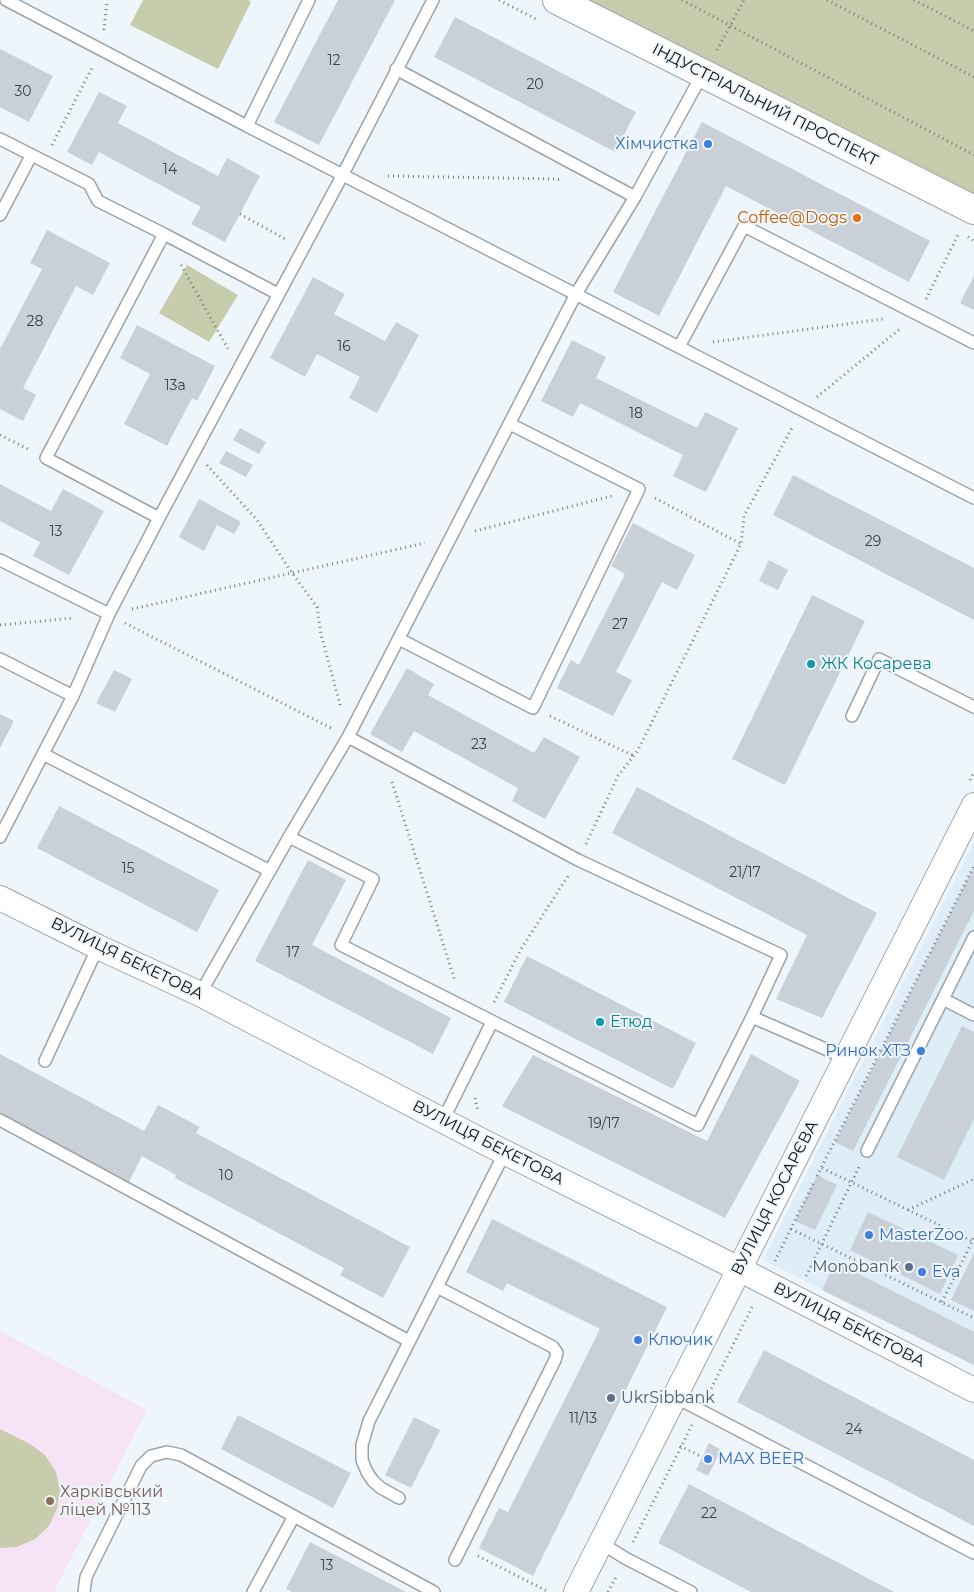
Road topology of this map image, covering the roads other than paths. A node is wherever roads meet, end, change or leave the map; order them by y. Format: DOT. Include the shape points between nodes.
graph roads {
  1 [pos="6,0"];
  2 [pos="309,0"];
  3 [pos="433,0"];
  4 [pos="557,0"];
  5 [pos="396,69"];
  6 [pos="704,74"];
  7 [pos="247,126"];
  8 [pos="0,139"];
  9 [pos="31,156"];
  10 [pos="342,176"];
  11 [pos="635,197"];
  12 [pos="974,210"];
  13 [pos="0,215"];
  14 [pos="164,234"];
  15 [pos="278,294"];
  16 [pos="576,294"];
  17 [pos="974,343"];
  18 [pos="679,347"];
  19 [pos="510,424"];
  20 [pos="974,498"];
  21 [pos="159,518"];
  22 [pos="0,560"];
  23 [pos="109,614"];
  24 [pos="399,639"];
  25 [pos="0,659"];
  26 [pos="72,696"];
  27 [pos="974,707"];
  28 [pos="852,716"];
  29 [pos="348,737"];
  30 [pos="43,754"];
  31 [pos="974,805"];
  32 [pos="0,837"];
  33 [pos="289,837"];
  34 [pos="270,871"];
  35 [pos="0,898"];
  36 [pos="974,937"];
  37 [pos="98,947"];
  38 [pos="200,994"];
  39 [pos="943,1000"];
  40 [pos="974,1015"];
  41 [pos="752,1017"];
  42 [pos="492,1022"];
  43 [pos="846,1058"];
  44 [pos="45,1061"];
  45 [pos="0,1120"];
  46 [pos="443,1120"];
  47 [pos="495,1148"];
  48 [pos="867,1151"];
  49 [pos="739,1269"];
  50 [pos="437,1287"];
  51 [pos="409,1341"];
  52 [pos="974,1390"];
  53 [pos="675,1397"];
  54 [pos="399,1498"];
  55 [pos="294,1516"];
  56 [pos="601,1543"];
  57 [pos="974,1552"];
  58 [pos="455,1560"];
  59 [pos="84,1592"];
  60 [pos="253,1592"];
  61 [pos="434,1592"];
  62 [pos="576,1592"];
  63 [pos="691,1592"];
  1 -- 7 [label="lane"];
  2 -- 7 [label="lane"];
  3 -- 5 [label="lane"];
  4 -- 6 [label="street, ІНДУСТРІАЛЬНИЙ ПРОСПЕКТ"];
  5 -- 10 [label="lane"];
  5 -- 11 [label="lane"];
  6 -- 11 [label="lane"];
  6 -- 12 [label="street, ІНДУСТРІАЛЬНИЙ ПРОСПЕКТ"];
  7 -- 10 [label="lane"];
  8 -- 9 [label="lane"];
  9 -- 13 [label="lane"];
  9 -- 14 [label="lane" via="89,184 98,201"];
  10 -- 15 [label="lane"];
  10 -- 16 [label="lane"];
  11 -- 16 [label="lane"];
  14 -- 15 [label="lane"];
  14 -- 21 [label="lane" via="46,458"];
  15 -- 21 [label="lane"];
  16 -- 18 [label="lane"];
  16 -- 19 [label="lane"];
  17 -- 18 [label="lane" via="744,226"];
  18 -- 20 [label="lane"];
  19 -- 24 [label="lane"];
  19 -- 24 [label="lane" via="639,489 533,708"];
  21 -- 23 [label="lane"];
  22 -- 23 [label="lane"];
  23 -- 26 [label="lane"];
  24 -- 29 [label="lane"];
  25 -- 26 [label="lane"];
  26 -- 30 [label="lane"];
  27 -- 28 [label="lane" via="879,659"];
  29 -- 33 [label="lane"];
  29 -- 41 [label="lane" via="578,860 781,955"];
  30 -- 32 [label="lane"];
  30 -- 34 [label="lane"];
  31 -- 43 [label="street, ВУЛИЦЯ КОСАРЄВА" via="963,835"];
  33 -- 34 [label="lane"];
  33 -- 42 [label="lane" via="373,879 341,945"];
  34 -- 38 [label="lane"];
  35 -- 37 [label="street, ВУЛИЦЯ БЕКЕТОВА"];
  36 -- 39 [label="lane"];
  37 -- 38 [label="street, ВУЛИЦЯ БЕКЕТОВА"];
  37 -- 44 [label="lane"];
  38 -- 46 [label="street, ВУЛИЦЯ БЕКЕТОВА"];
  39 -- 40 [label="lane"];
  39 -- 48 [label="lane"];
  41 -- 42 [label="lane" via="698,1125"];
  41 -- 43 [label="lane"];
  42 -- 46 [label="lane"];
  43 -- 49 [label="street, ВУЛИЦЯ КОСАРЄВА"];
  45 -- 51 [label="lane" via="15,1124"];
  46 -- 47 [label="street, ВУЛИЦЯ БЕКЕТОВА"];
  47 -- 49 [label="street, ВУЛИЦЯ БЕКЕТОВА"];
  47 -- 50 [label="lane"];
  49 -- 52 [label="street, ВУЛИЦЯ БЕКЕТОВА"];
  49 -- 53 [label="street, ВУЛИЦЯ КОСАРЄВА"];
  50 -- 51 [label="lane"];
  50 -- 58 [label="lane" via="553,1347 557,1354"];
  51 -- 54 [label="lane" via="369,1421 362,1445 362,1460 367,1472 381,1488"];
  53 -- 56 [label="street, ВУЛИЦЯ КОСАРЄВА"];
  53 -- 57 [label="lane"];
  55 -- 59 [label="lane" via="181,1455 167,1452 151,1456 141,1466 86,1577"];
  55 -- 60 [label="lane"];
  55 -- 61 [label="lane"];
  56 -- 62 [label="street, ВУЛИЦЯ КОСАРЄВА"];
  56 -- 63 [label="lane"];
}
